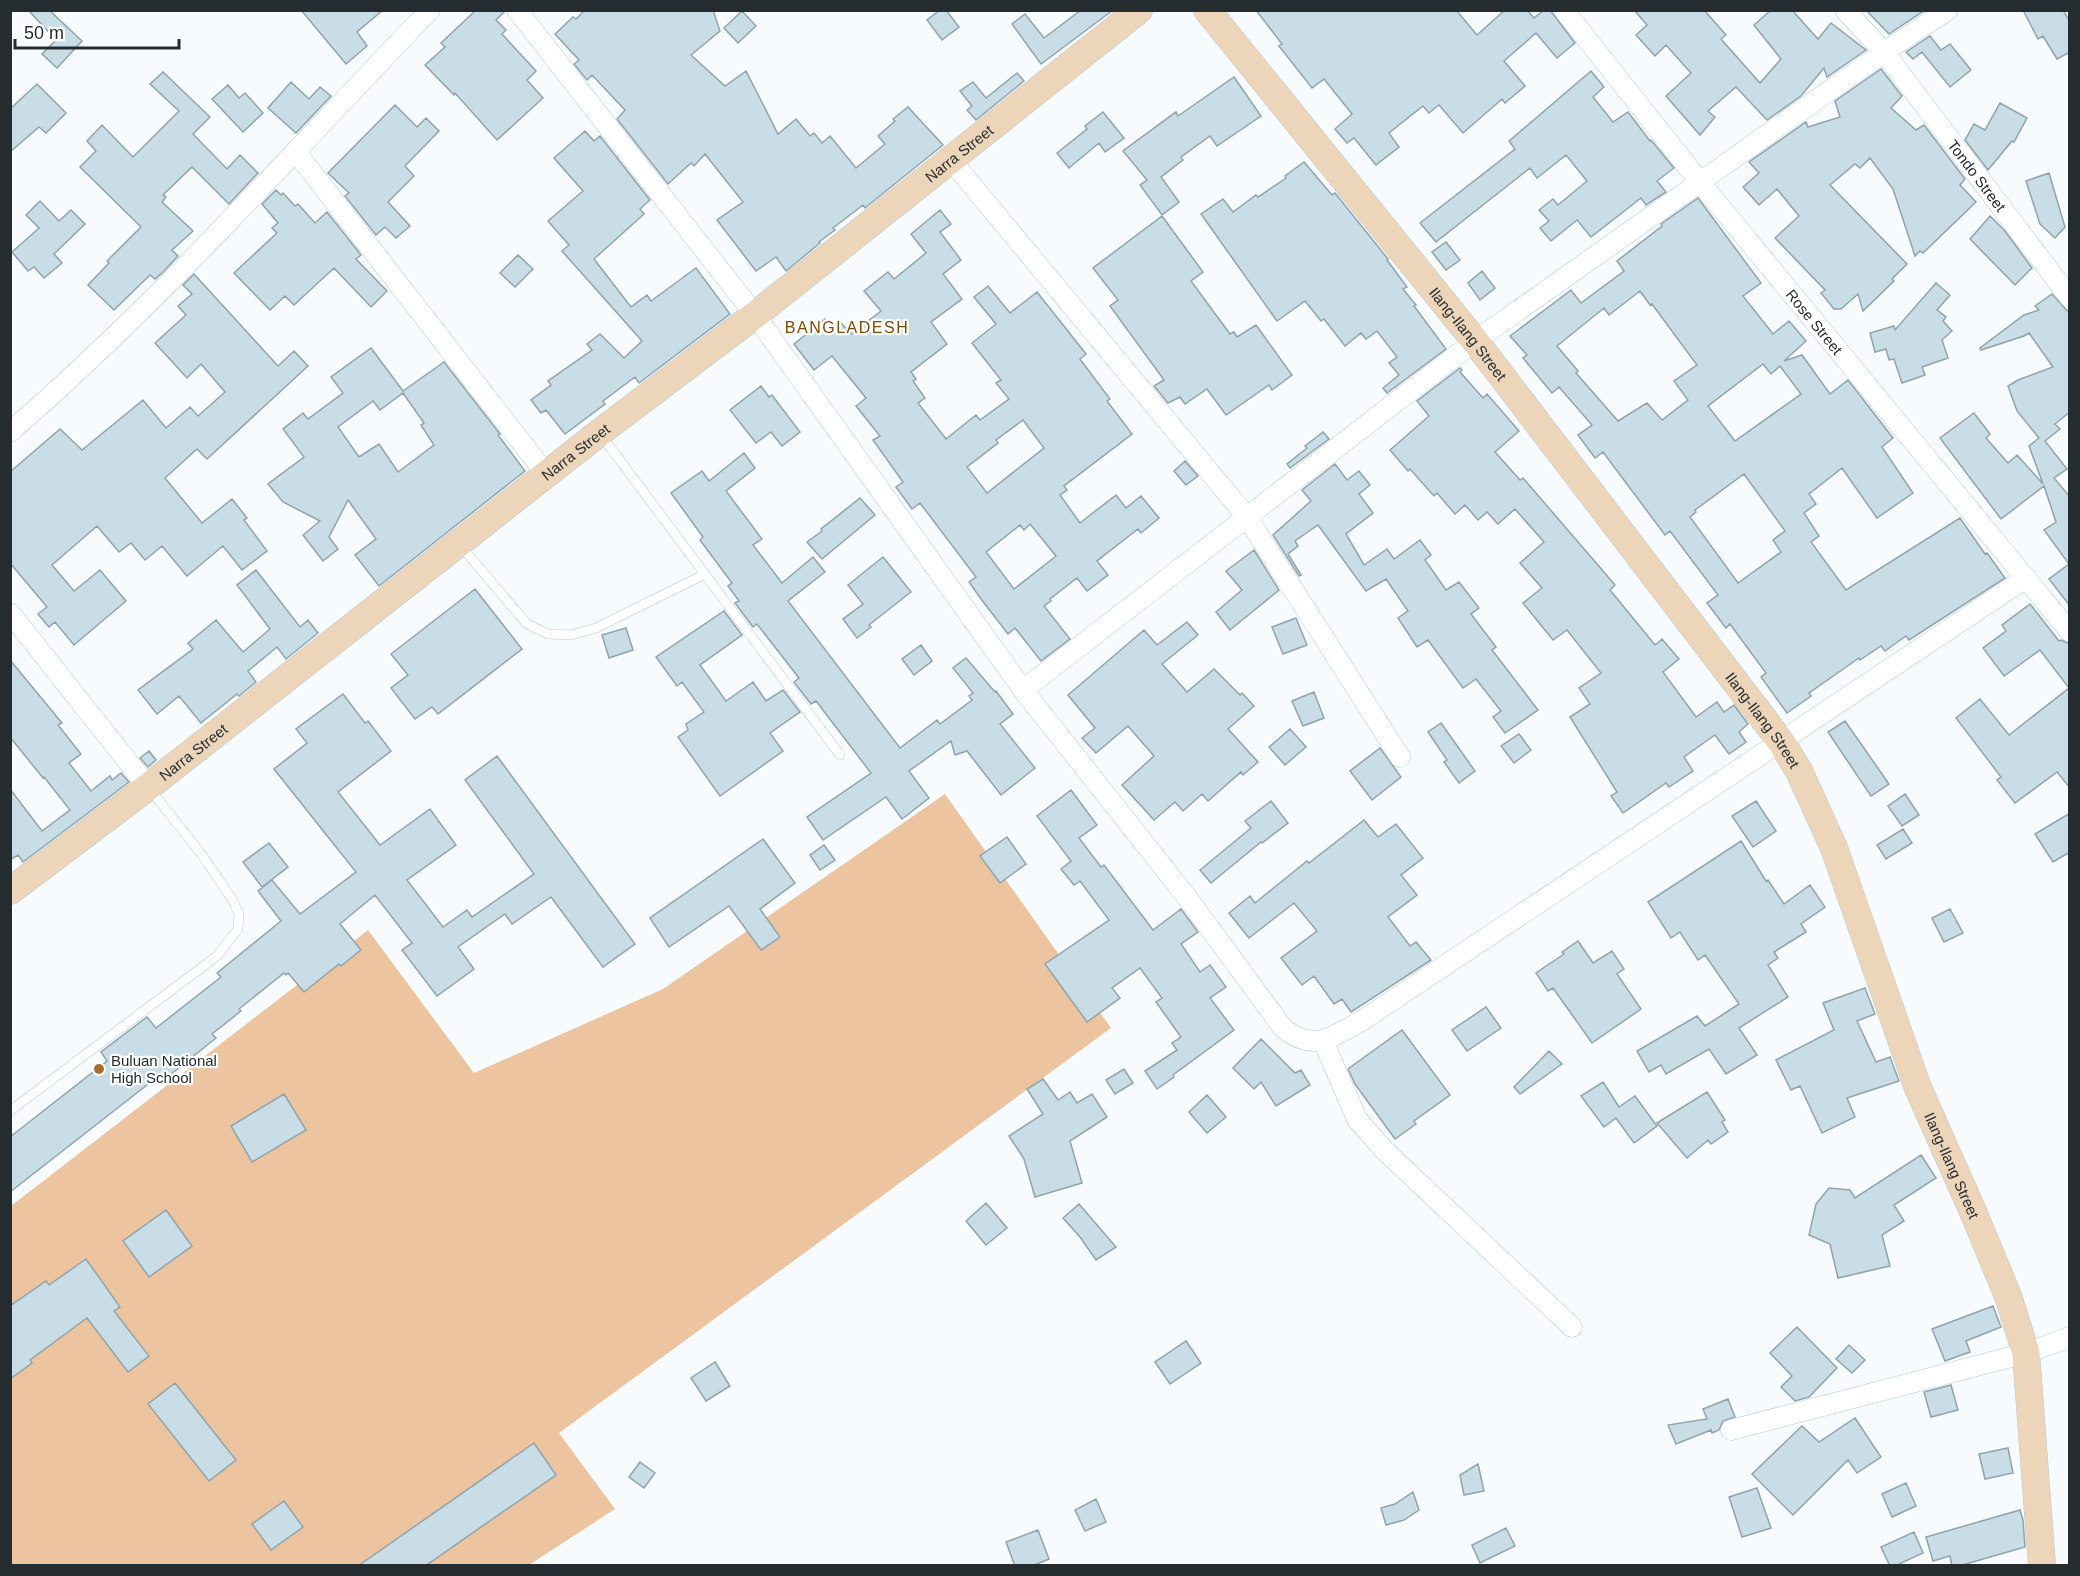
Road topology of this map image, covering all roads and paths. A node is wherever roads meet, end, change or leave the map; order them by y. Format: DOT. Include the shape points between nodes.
graph roads {
  1 [pos="430,10"];
  2 [pos="517,10"];
  3 [pos="1138,10"];
  4 [pos="1207,10"];
  5 [pos="1564,10"];
  6 [pos="1845,10"];
  7 [pos="1948,10"];
  8 [pos="1884,52"];
  9 [pos="296,152"];
  10 [pos="950,159"];
  11 [pos="1699,181"];
  12 [pos="2070,298"];
  13 [pos="755,315"];
  14 [pos="1475,341"];
  15 [pos="10,432"];
  16 [pos="599,433"];
  17 [pos="546,474"];
  18 [pos="1247,517"];
  19 [pos="458,543"];
  20 [pos="705,574"];
  21 [pos="2026,578"];
  22 [pos="10,613"];
  23 [pos="2067,623"];
  24 [pos="1023,690"];
  25 [pos="1782,743"];
  26 [pos="840,755"];
  27 [pos="1400,757"];
  28 [pos="148,787"];
  29 [pos="10,891"];
  30 [pos="1323,1041"];
  31 [pos="10,1111"];
  32 [pos="1572,1327"];
  33 [pos="2070,1337"];
  34 [pos="2026,1353"];
  35 [pos="1731,1430"];
  36 [pos="2042,1566"];
  1 -- 9 [label="street"];
  2 -- 13 [label="street"];
  3 -- 10 [label="main road, Narra Street"];
  4 -- 14 [label="main road, Ilang-Ilang Street"];
  5 -- 11 [label="street, Rose Street"];
  6 -- 8 [label="street, Tondo Street"];
  7 -- 8 [label="street"];
  8 -- 11 [label="street"];
  8 -- 12 [label="street, Tondo Street"];
  9 -- 15 [label="street" via="62,388"];
  9 -- 17 [label="street"];
  10 -- 13 [label="main road, Narra Street"];
  10 -- 18 [label="street"];
  11 -- 14 [label="street"];
  11 -- 21 [label="street, Rose Street"];
  13 -- 16 [label="main road, Narra Street"];
  13 -- 24 [label="street"];
  14 -- 18 [label="street"];
  14 -- 25 [label="main road, Ilang-Ilang Street"];
  16 -- 17 [label="main road, Narra Street"];
  16 -- 20 [label="lane"];
  17 -- 19 [label="main road, Narra Street"];
  18 -- 24 [label="street"];
  18 -- 27 [label="street"];
  19 -- 20 [label="lane" via="527,624 548,634 571,635 596,628"];
  19 -- 28 [label="main road, Narra Street"];
  20 -- 26 [label="lane"];
  21 -- 23 [label="street, Rose Street"];
  21 -- 25 [label="street"];
  22 -- 28 [label="street"];
  24 -- 30 [label="street" via="1186,896 1282,1028 1295,1038"];
  25 -- 30 [label="street" via="1363,1020"];
  25 -- 34 [label="main road, Ilang-Ilang Street" via="1833,848 1918,1088 2008,1296"];
  28 -- 29 [label="main road, Narra Street"];
  28 -- 31 [label="lane" via="232,899 239,914 238,929 217,956"];
  30 -- 32 [label="street" via="1357,1119 1383,1149"];
  33 -- 34 [label="street"];
  34 -- 35 [label="street"];
  34 -- 36 [label="main road, Ilang-Ilang Street"];
}
